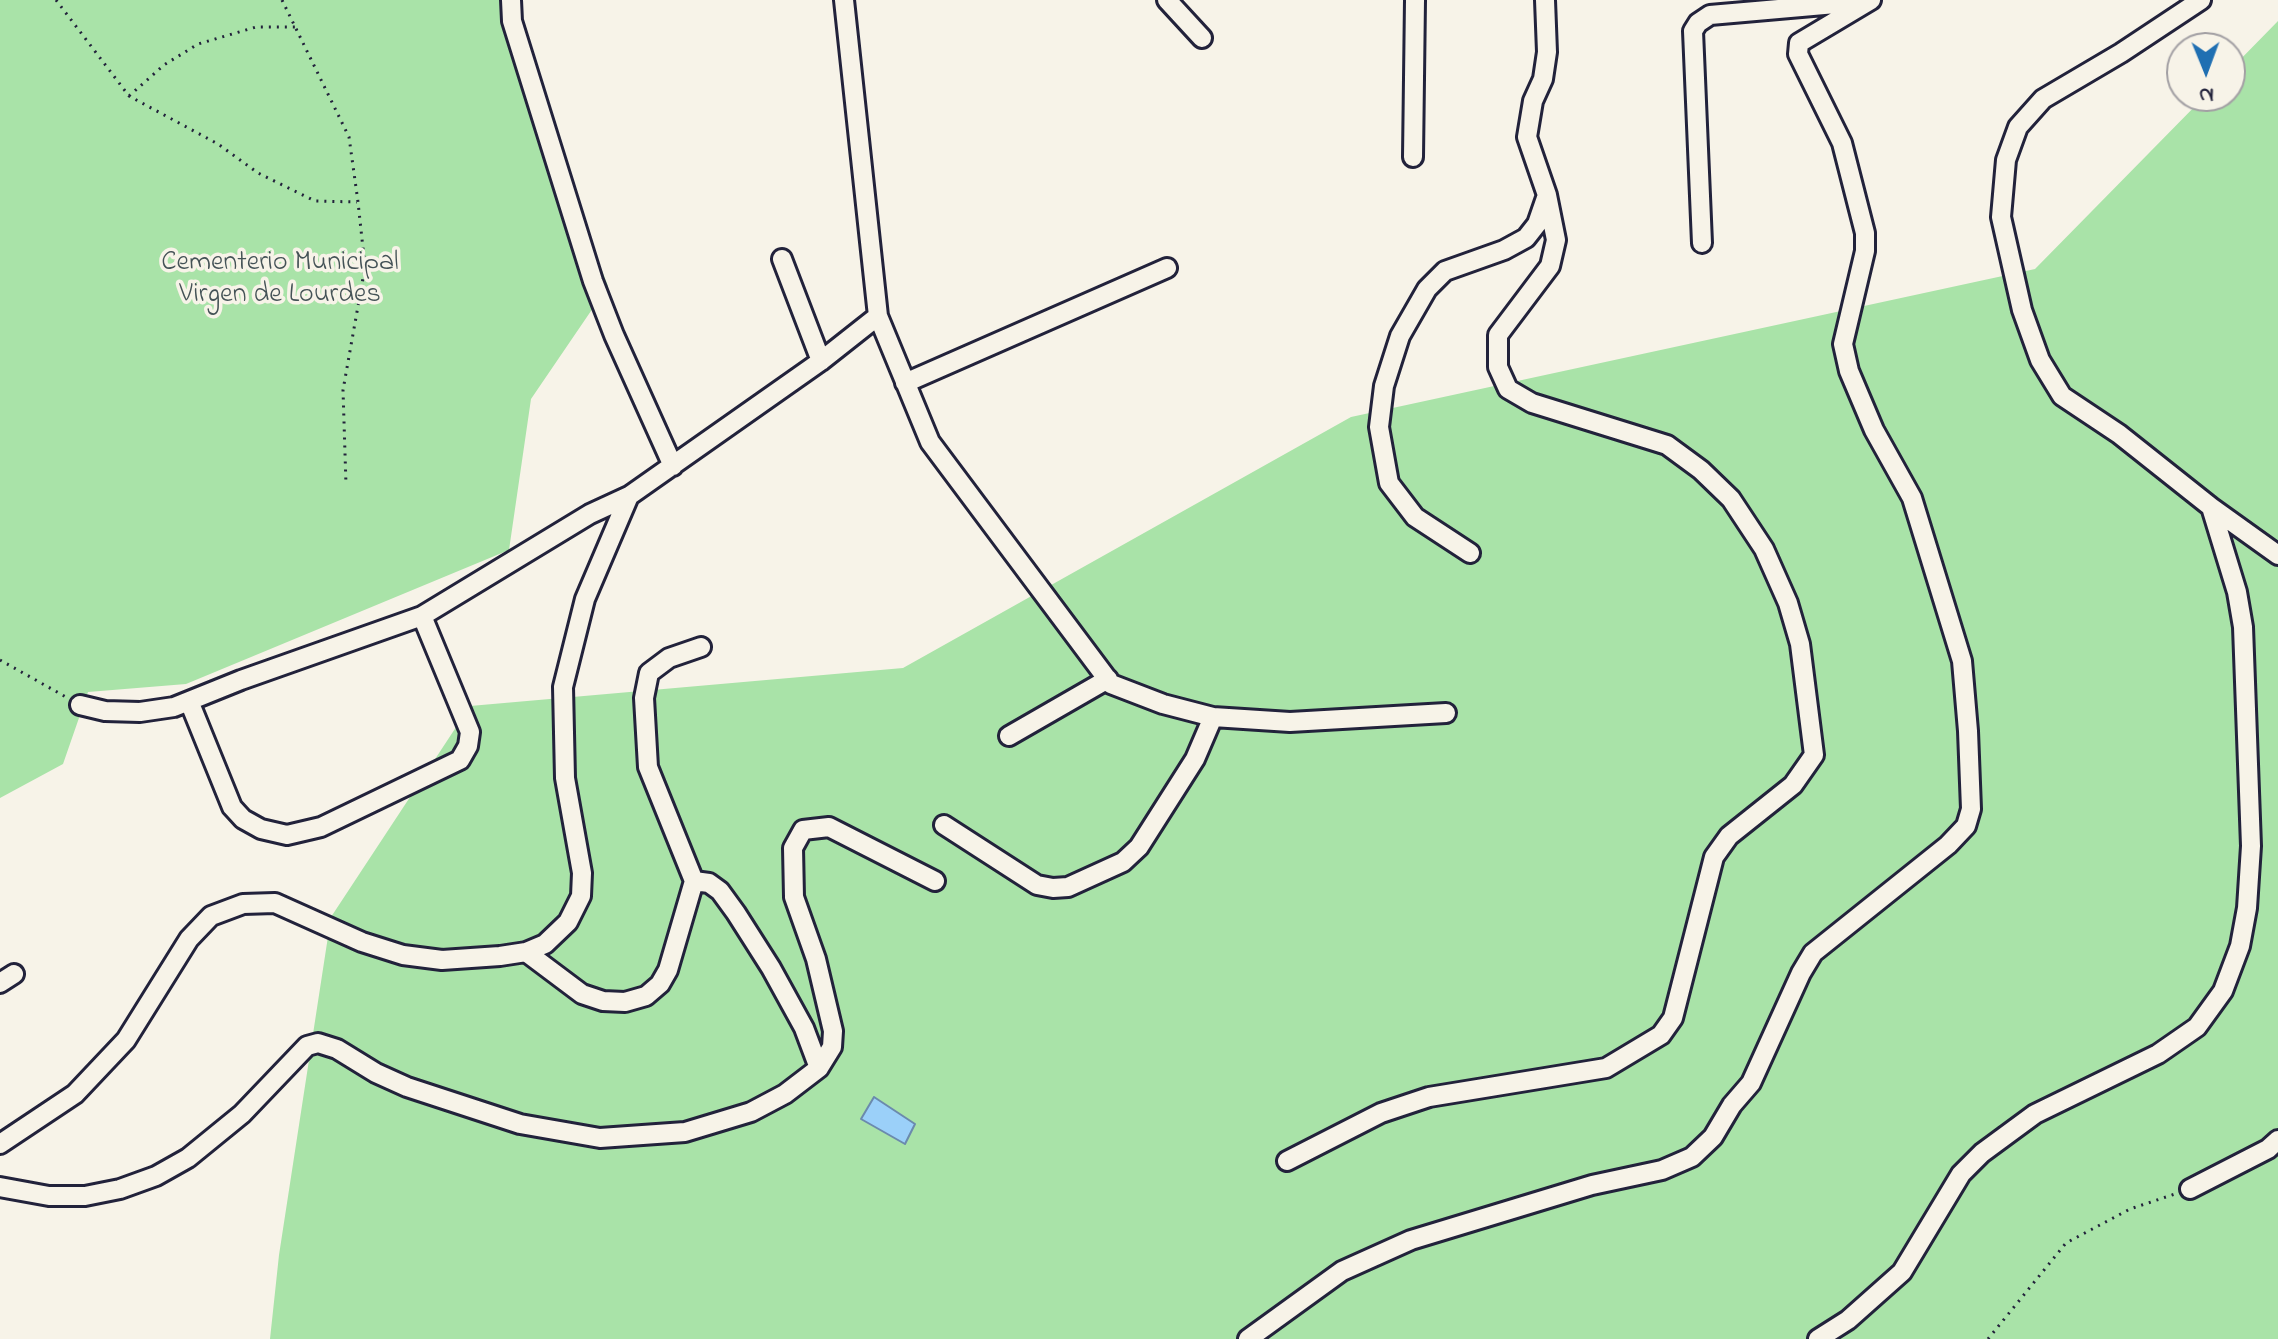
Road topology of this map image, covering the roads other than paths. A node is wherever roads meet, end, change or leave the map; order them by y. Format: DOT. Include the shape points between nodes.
graph roads {
  1 [pos="511,0"];
  2 [pos="844,0"];
  3 [pos="1167,0"];
  4 [pos="1415,0"];
  5 [pos="1545,0"];
  6 [pos="2201,0"];
  7 [pos="1866,2"];
  8 [pos="1202,38"];
  9 [pos="1413,157"];
  10 [pos="1547,195"];
  11 [pos="1702,243"];
  12 [pos="782,259"];
  13 [pos="1167,268"];
  14 [pos="878,316"];
  15 [pos="821,361"];
  16 [pos="905,383"];
  17 [pos="673,466"];
  18 [pos="629,496"];
  19 [pos="2211,507"];
  20 [pos="1470,553"];
  21 [pos="2278,555"];
  22 [pos="422,616"];
  23 [pos="701,647"];
  24 [pos="1108,679"];
  25 [pos="189,701"];
  26 [pos="80,705"];
  27 [pos="1446,713"];
  28 [pos="1213,717"];
  29 [pos="1009,736"];
  30 [pos="944,825"];
  31 [pos="694,881"];
  32 [pos="935,881"];
  33 [pos="526,952"];
  34 [pos="819,1068"];
  35 [pos="2278,1140"];
  36 [pos="0,1144"];
  37 [pos="1287,1161"];
  38 [pos="0,1187"];
  39 [pos="2190,1189"];
  40 [pos="1248,1339"];
  41 [pos="1818,1339"];
  1 -- 17 [label="street" via="512,21 593,281"];
  2 -- 14 [label="street"];
  3 -- 8 [label="street"];
  4 -- 9 [label="street"];
  5 -- 10 [label="street" via="1547,52 1527,137"];
  6 -- 19 [label="street" via="2043,99 2018,127 2006,160 2001,217 2022,310 2040,360 2062,396"];
  7 -- 11 [label="street" via="1710,15 1698,23 1693,31"];
  7 -- 40 [label="street" via="1799,43 1798,54 1842,143 1865,233 1843,344 1849,371 1912,498 1962,661 1971,809 1966,826 1813,953 1751,1083 1692,1157 1411,1240 1342,1271"];
  10 -- 20 [label="street" via="1526,238 1445,271 1427,289 1400,336 1384,386 1379,427 1389,483 1415,517"];
  10 -- 37 [label="street" via="1556,240 1550,266 1498,335 1498,367 1508,389 1532,403 1667,445 1731,499 1764,549 1788,603 1805,671 1814,755 1793,785 1729,836 1714,857 1673,1018 1661,1035 1606,1068 1417,1101 1381,1113"];
  12 -- 15 [label="street"];
  13 -- 16 [label="street"];
  14 -- 15 [label="street"];
  14 -- 16 [label="street"];
  15 -- 17 [label="street"];
  16 -- 24 [label="street" via="930,442"];
  17 -- 18 [label="street"];
  18 -- 22 [label="street"];
  18 -- 33 [label="street" via="585,599 563,687 565,778 582,873 581,896 568,922 545,944"];
  19 -- 21 [label="street"];
  19 -- 41 [label="street" via="2243,627 2251,846 2240,946 2223,991 2197,1027 2158,1054 2035,1114 1982,1153 1961,1174 1902,1272"];
  22 -- 25 [label="street"];
  22 -- 25 [label="street" via="470,732 468,746 460,760 321,827 287,835 243,819 232,807"];
  23 -- 31 [label="street" via="669,658 649,673 644,698 648,767"];
  24 -- 28 [label="street" via="1163,704"];
  24 -- 29 [label="street"];
  25 -- 26 [label="street" via="140,712"];
  27 -- 28 [label="street" via="1290,722"];
  28 -- 30 [label="street" via="1195,759 1139,847 1123,862 1068,887 1037,885"];
  31 -- 33 [label="street" via="668,970 646,996 625,1002 582,994"];
  31 -- 34 [label="street" via="720,891 736,913 797,1016"];
  32 -- 34 [label="street" via="829,827 803,830 793,848 794,897 833,1031 832,1047"];
  33 -- 36 [label="street" via="442,960 403,955 275,903 243,904 211,916 189,939 126,1040 75,1094"];
  34 -- 38 [label="street" via="751,1112 685,1132 600,1138 520,1124 407,1087 318,1043 307,1046 242,1114 188,1158 156,1176 85,1196"];
  35 -- 39 [label="street"];
}
